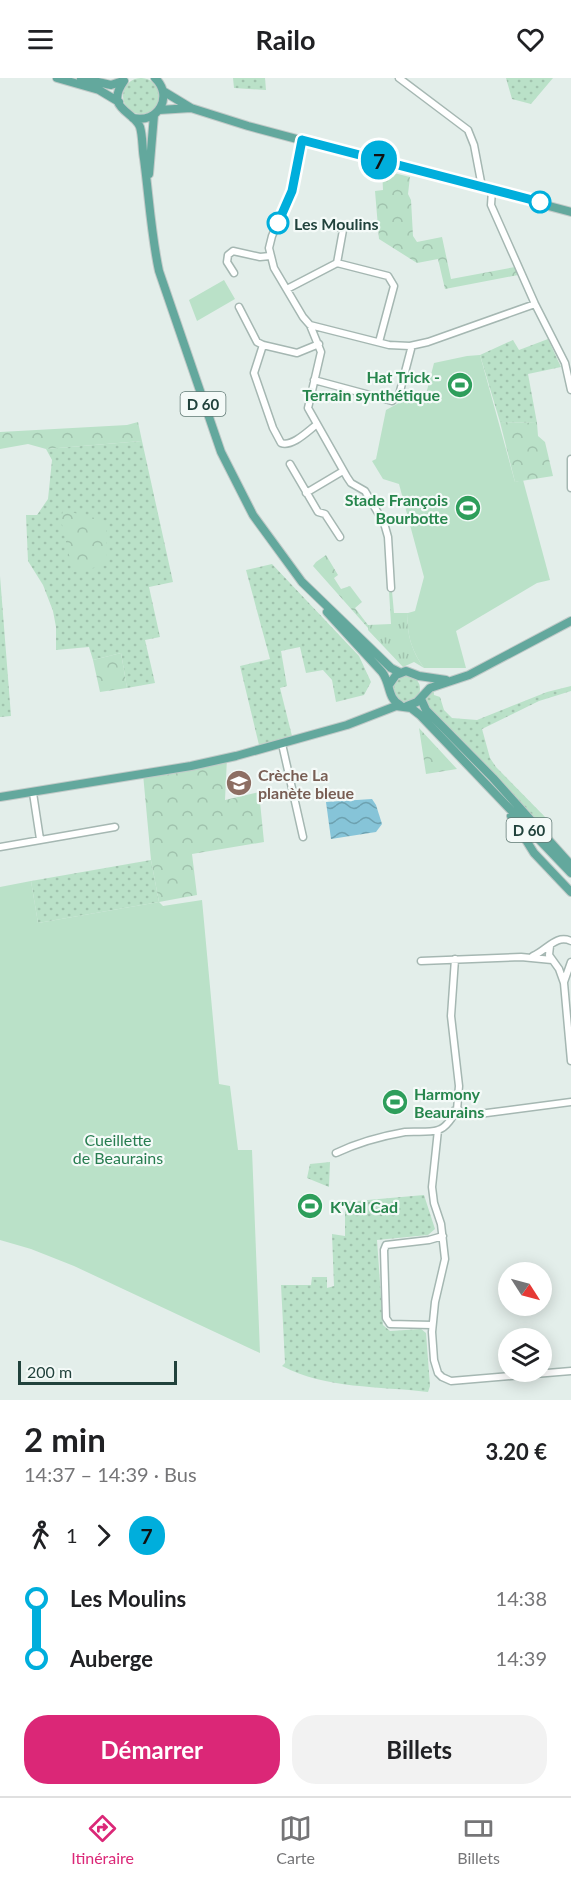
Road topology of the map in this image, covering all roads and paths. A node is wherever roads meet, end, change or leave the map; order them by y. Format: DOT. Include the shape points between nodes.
graph roads {
  1 [pos="57,78"];
  2 [pos="81,78"];
  3 [pos="399,78"];
  4 [pos="126,79"];
  5 [pos="158,79"];
  6 [pos="163,91"];
  7 [pos="119,102"];
  8 [pos="192,108"];
  9 [pos="157,112"];
  10 [pos="133,118"];
  11 [pos="302,140"];
  12 [pos="148,182"];
  13 [pos="482,187"];
  14 [pos="492,190"];
  15 [pos="571,212"];
  16 [pos="334,224"];
  17 [pos="270,256"];
  18 [pos="337,263"];
  19 [pos="234,273"];
  20 [pos="287,289"];
  21 [pos="536,304"];
  22 [pos="239,307"];
  23 [pos="310,325"];
  24 [pos="379,342"];
  25 [pos="319,344"];
  26 [pos="263,345"];
  27 [pos="410,346"];
  28 [pos="314,380"];
  29 [pos="571,390"];
  30 [pos="316,425"];
  31 [pos="571,459"];
  32 [pos="290,464"];
  33 [pos="345,474"];
  34 [pos="571,488"];
  35 [pos="306,493"];
  36 [pos="340,537"];
  37 [pos="391,588"];
  38 [pos="318,600"];
  39 [pos="571,621"];
  40 [pos="399,672"];
  41 [pos="419,676"];
  42 [pos="450,680"];
  43 [pos="389,685"];
  44 [pos="390,695"];
  45 [pos="422,696"];
  46 [pos="404,706"];
  47 [pos="374,714"];
  48 [pos="282,744"];
  49 [pos="488,786"];
  50 [pos="33,793"];
  51 [pos="0,797"];
  52 [pos="115,827"];
  53 [pos="303,837"];
  54 [pos="40,839"];
  55 [pos="0,847"];
  56 [pos="571,865"];
  57 [pos="571,873"];
  58 [pos="571,892"];
  59 [pos="571,941"];
  60 [pos="550,946"];
  61 [pos="531,957"];
  62 [pos="455,959"];
  63 [pos="421,961"];
  64 [pos="553,962"];
  65 [pos="570,963"];
  66 [pos="564,983"];
  67 [pos="571,1061"];
  68 [pos="571,1102"];
  69 [pos="457,1113"];
  70 [pos="438,1130"];
  71 [pos="336,1153"];
  72 [pos="444,1236"];
  73 [pos="432,1325"];
  74 [pos="571,1371"];
  1 -- 7 [label="main road" via="99,90"];
  2 -- 4 [label="main road" via="111,85"];
  3 -- 13 [label="street" via="468,130"];
  4 -- 7 [label="main road" via="119,91"];
  5 -- 6 [label="main road"];
  6 -- 8 [label="main road"];
  6 -- 9 [label="main road"];
  7 -- 10 [label="main road"];
  8 -- 9 [label="main road"];
  8 -- 11 [label="main road"];
  9 -- 10 [label="main road" via="144,119"];
  9 -- 12 [label="main road, D 60"];
  10 -- 12 [label="main road, D 60" via="140,128"];
  11 -- 13 [label="main road"];
  11 -- 17 [label="street" via="295,180 270,242"];
  12 -- 38 [label="main road, D 60" via="159,271 221,452 262,529"];
  13 -- 14 [label="main road"];
  14 -- 15 [label="main road"];
  14 -- 21 [label="street" via="491,205"];
  16 -- 18 [label="street" via="343,230"];
  17 -- 19 [label="street" via="233,251 227,262"];
  17 -- 20 [label="street"];
  18 -- 20 [label="street"];
  18 -- 24 [label="street" via="391,279 393,286"];
  20 -- 23 [label="street"];
  21 -- 27 [label="street"];
  21 -- 29 [label="street" via="565,363"];
  22 -- 26 [label="street" via="257,342"];
  23 -- 24 [label="street"];
  23 -- 25 [label="street"];
  24 -- 27 [label="street"];
  25 -- 26 [label="street" via="297,353"];
  25 -- 28 [label="street" via="321,352"];
  26 -- 30 [label="street" via="254,373 281,443 291,443"];
  27 -- 28 [label="street" via="399,395 392,401"];
  28 -- 30 [label="street" via="308,408"];
  30 -- 33 [label="street"];
  31 -- 34 [label="street"];
  32 -- 35 [label="street"];
  33 -- 35 [label="street"];
  33 -- 37 [label="street" via="365,491 384,523"];
  35 -- 36 [label="street"];
  38 -- 40 [label="main road, D 60" via="391,669"];
  38 -- 43 [label="main road, D 60"];
  39 -- 42 [label="main road" via="502,660"];
  40 -- 41 [label="main road" via="410,671"];
  40 -- 43 [label="main road"];
  41 -- 42 [label="main road"];
  41 -- 45 [label="main road" via="423,682"];
  42 -- 45 [label="main road" via="435,685"];
  43 -- 44 [label="main road"];
  44 -- 46 [label="main road"];
  44 -- 47 [label="main road"];
  45 -- 46 [label="main road" via="414,704"];
  45 -- 56 [label="main road, D 60" via="426,710"];
  46 -- 47 [label="main road"];
  46 -- 49 [label="main road, D 60" via="414,709"];
  47 -- 48 [label="main road"];
  48 -- 50 [label="main road" via="191,766"];
  48 -- 53 [label="street"];
  49 -- 57 [label="main road, D 60"];
  49 -- 58 [label="main road" via="534,854"];
  50 -- 51 [label="main road"];
  50 -- 54 [label="street"];
  52 -- 54 [label="street"];
  54 -- 55 [label="street"];
  59 -- 60 [label="street" via="560,938"];
  60 -- 61 [label="street"];
  60 -- 64 [label="street"];
  61 -- 62 [label="street"];
  61 -- 64 [label="street"];
  62 -- 63 [label="street"];
  62 -- 69 [label="street" via="451,1016 459,1086"];
  64 -- 65 [label="street"];
  64 -- 66 [label="street"];
  65 -- 66 [label="street"];
  66 -- 67 [label="street"];
  68 -- 69 [label="street" via="479,1114"];
  69 -- 70 [label="street"];
  70 -- 71 [label="street" via="403,1132"];
  70 -- 72 [label="street" via="432,1187"];
  72 -- 73 [label="street" via="445,1259"];
  72 -- 73 [label="street" via="386,1245 384,1250 386,1318 390,1324"];
  73 -- 74 [label="street" via="438,1373 451,1381"];
}
